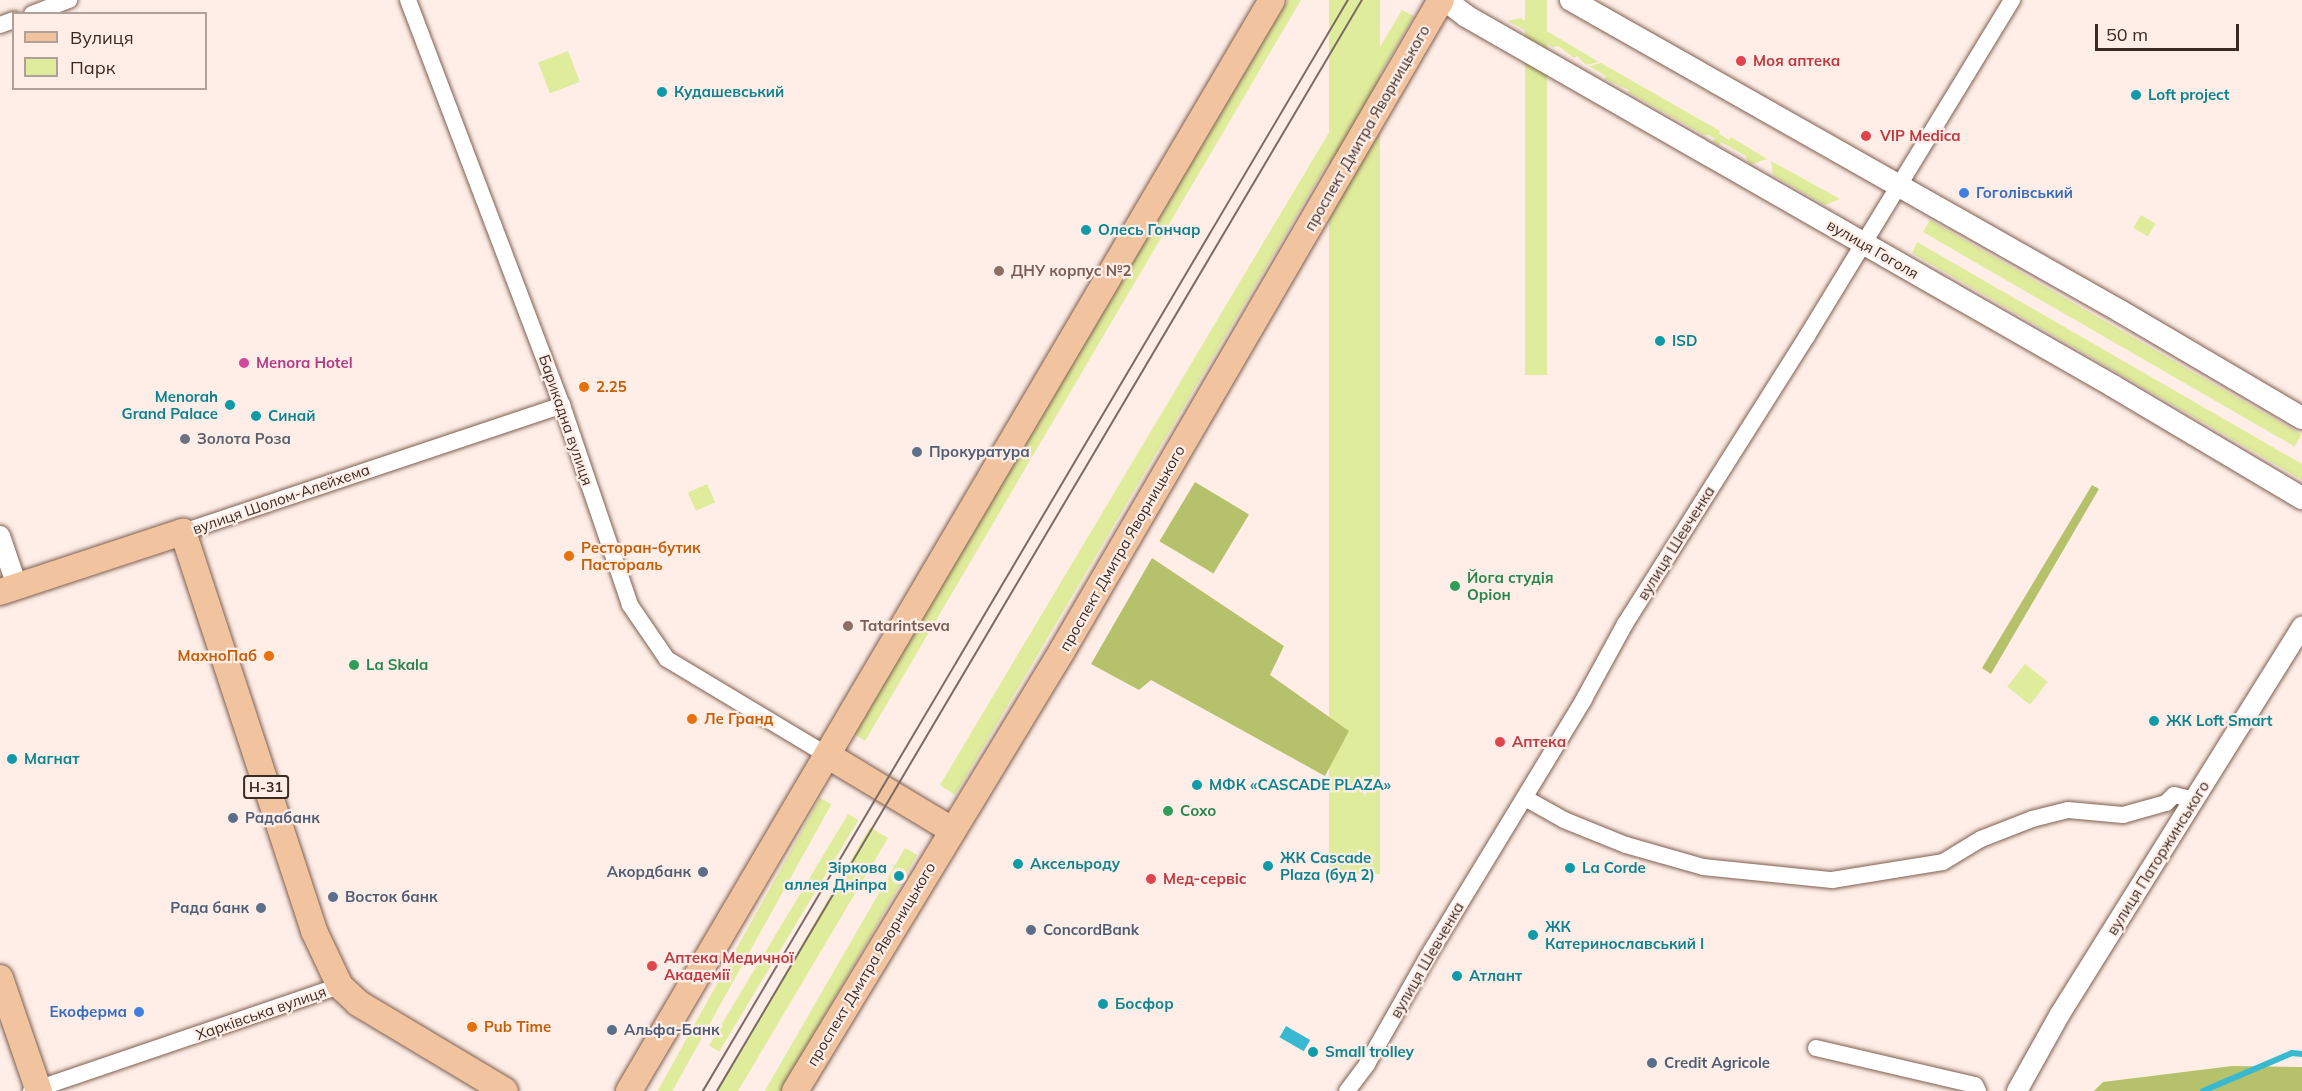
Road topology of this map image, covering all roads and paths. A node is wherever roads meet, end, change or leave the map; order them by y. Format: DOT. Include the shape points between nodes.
graph roads {
  1 [pos="69,0"];
  2 [pos="408,0"];
  3 [pos="1272,0"];
  4 [pos="1443,0"];
  5 [pos="1571,0"];
  6 [pos="2012,0"];
  7 [pos="38,12"];
  8 [pos="1897,186"];
  9 [pos="1863,243"];
  10 [pos="562,405"];
  11 [pos="2302,417"];
  12 [pos="2302,498"];
  13 [pos="183,532"];
  14 [pos="0,536"];
  15 [pos="8,589"];
  16 [pos="2302,626"];
  17 [pos="827,755"];
  18 [pos="1525,798"];
  19 [pos="2194,800"];
  20 [pos="952,830"];
  21 [pos="0,978"];
  22 [pos="340,986"];
  23 [pos="1816,1048"];
  24 [pos="1352,1089"];
  25 [pos="36,1090"];
  26 [pos="505,1091"];
  27 [pos="629,1091"];
  28 [pos="795,1091"];
  29 [pos="1978,1091"];
  30 [pos="2017,1091"];
  1 -- 7 [label="street"];
  2 -- 10 [label="street, Барикадна вулиця"];
  3 -- 17 [label="main road"];
  4 -- 9 [label="main road, вулиця Гоголя"];
  4 -- 20 [label="main road, проспект Дмитра Яворницького" via="1132,532"];
  5 -- 8 [label="main road"];
  6 -- 8 [label="street, вулиця Шевченка"];
  8 -- 9 [label="street, вулиця Шевченка"];
  8 -- 11 [label="main road"];
  9 -- 12 [label="main road, вулиця Гоголя"];
  9 -- 18 [label="street, вулиця Шевченка" via="1625,624"];
  10 -- 13 [label="street, вулиця Шолом-Алейхема"];
  10 -- 17 [label="street, Барикадна вулиця" via="630,605 667,658"];
  13 -- 15 [label="main road, вулиця Шолом-Алейхема"];
  13 -- 22 [label="main road, Н-31" via="314,931"];
  14 -- 15 [label="street"];
  16 -- 19 [label="street, вулиця Паторжинського"];
  17 -- 20 [label="main road"];
  17 -- 27 [label="main road"];
  18 -- 19 [label="street" via="1564,820 1703,867 1832,880 1943,862 1981,839 2068,810 2123,815 2166,803 2174,795"];
  18 -- 24 [label="street, вулиця Шевченка"];
  19 -- 30 [label="street, вулиця Паторжинського" via="2060,1014"];
  20 -- 28 [label="main road, проспект Дмитра Яворницького"];
  21 -- 25 [label="main road"];
  22 -- 25 [label="street, Харківська вулиця"];
  22 -- 26 [label="main road, Харківська вулиця / Н-31" via="358,1003"];
  23 -- 29 [label="street" via="1975,1085"];
}
